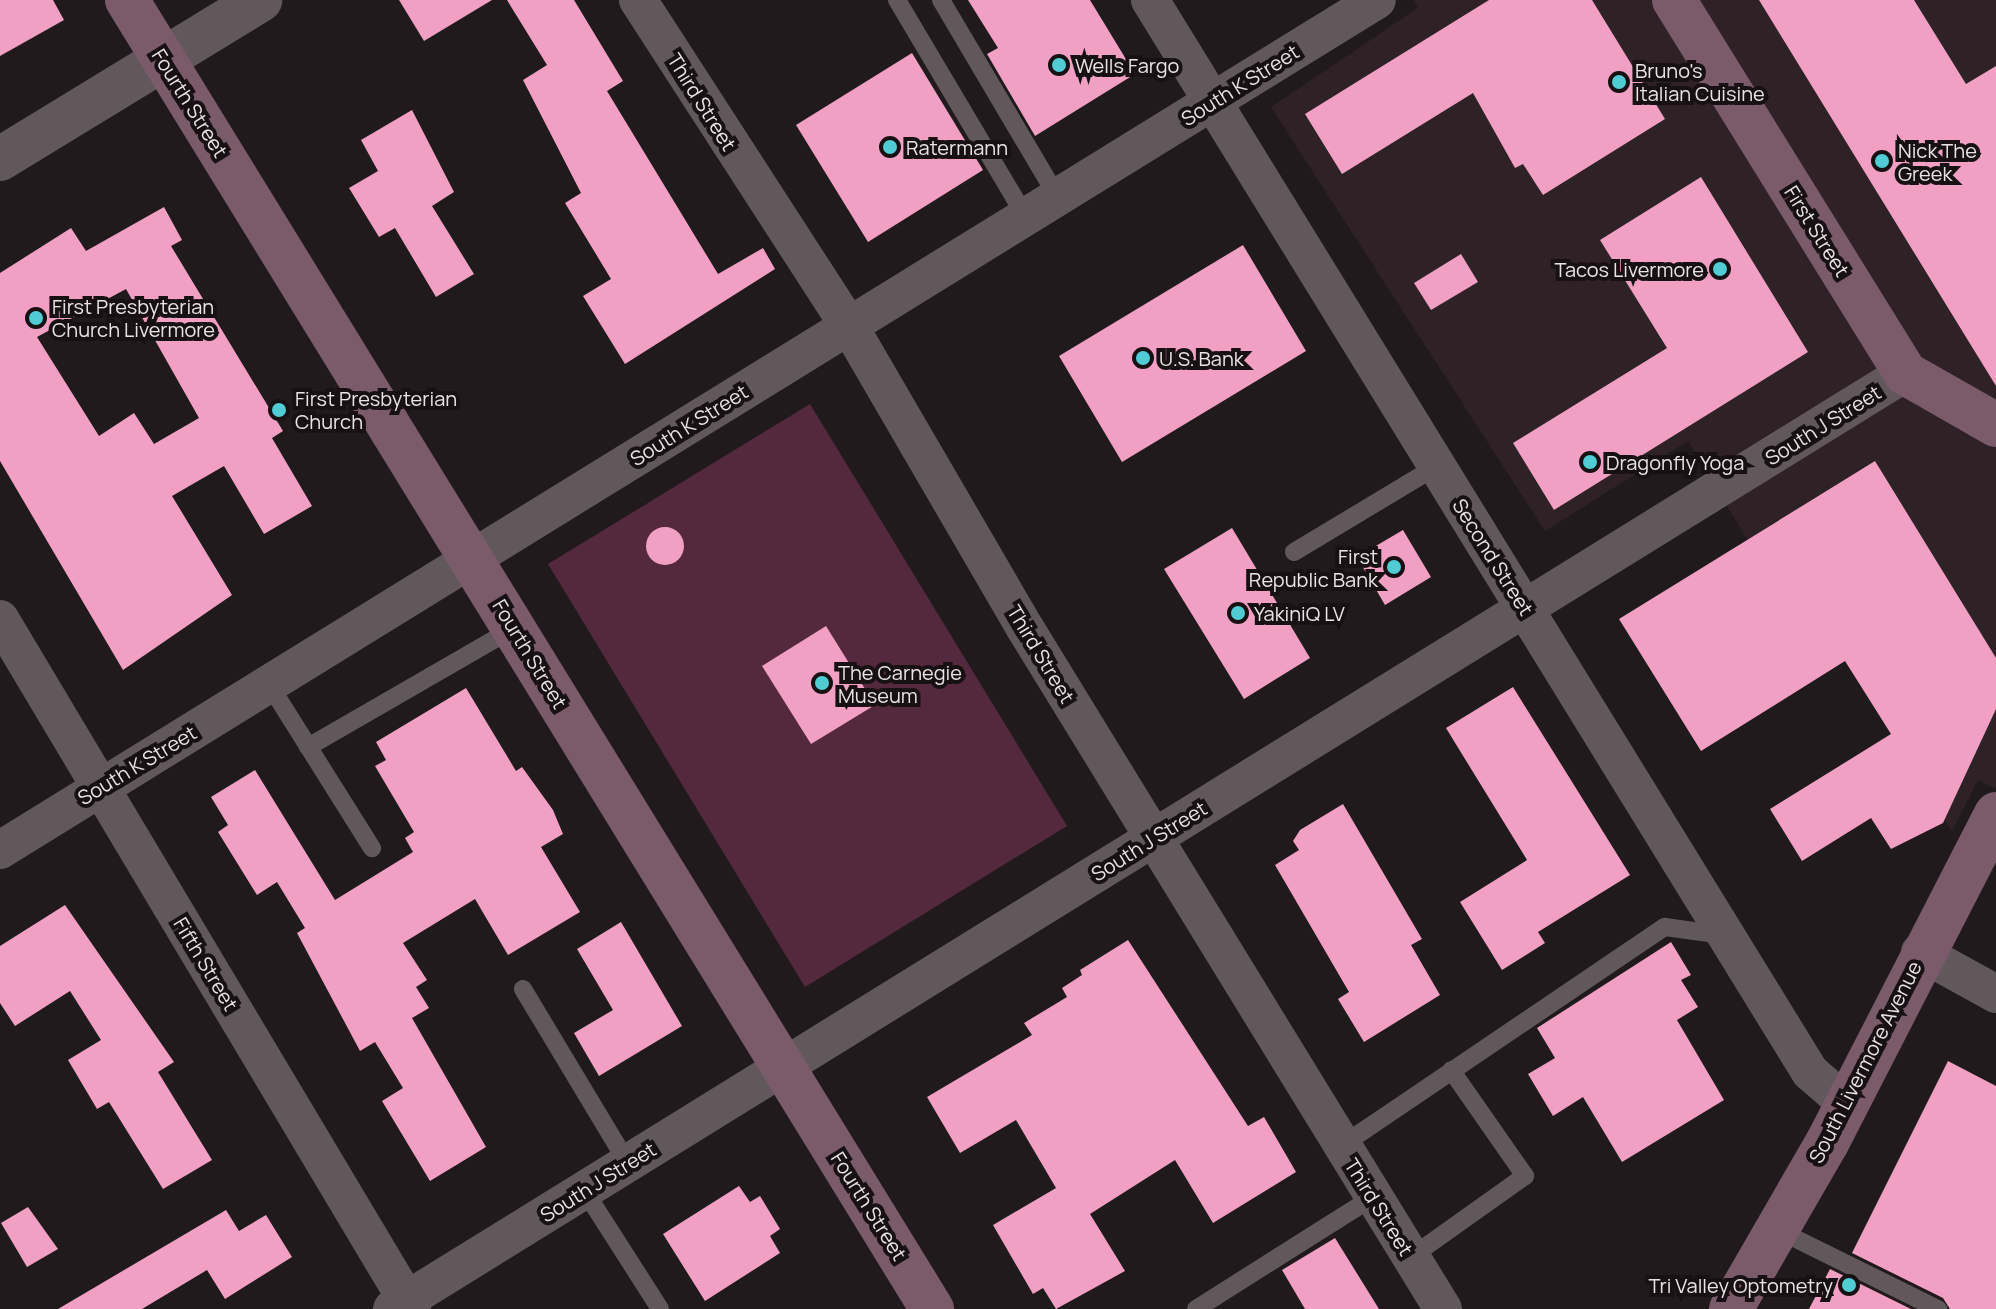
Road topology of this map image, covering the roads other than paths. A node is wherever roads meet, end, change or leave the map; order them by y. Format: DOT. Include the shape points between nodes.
graph roads {
  1 [pos="127,0"];
  2 [pos="260,0"];
  3 [pos="638,0"];
  4 [pos="897,0"];
  5 [pos="941,0"];
  6 [pos="1150,0"];
  7 [pos="1377,0"];
  8 [pos="1674,0"];
  9 [pos="163,59"];
  10 [pos="1213,101"];
  11 [pos="0,159"];
  12 [pos="1042,207"];
  13 [pos="848,324"];
  14 [pos="1905,373"];
  15 [pos="1996,425"];
  16 [pos="1437,466"];
  17 [pos="1294,552"];
  18 [pos="471,560"];
  19 [pos="1525,609"];
  20 [pos="0,619"];
  21 [pos="514,628"];
  22 [pos="269,684"];
  23 [pos="308,747"];
  24 [pos="100,787"];
  25 [pos="1996,814"];
  26 [pos="1154,838"];
  27 [pos="372,848"];
  28 [pos="0,850"];
  29 [pos="1726,935"];
  30 [pos="1920,952"];
  31 [pos="523,989"];
  32 [pos="1996,994"];
  33 [pos="783,1067"];
  34 [pos="1451,1070"];
  35 [pos="1847,1104"];
  36 [pos="1341,1146"];
  37 [pos="628,1164"];
  38 [pos="584,1190"];
  39 [pos="1373,1197"];
  40 [pos="1776,1229"];
  41 [pos="1411,1257"];
  42 [pos="403,1306"];
  43 [pos="660,1309"];
  44 [pos="932,1309"];
  45 [pos="1196,1309"];
  46 [pos="1443,1309"];
  47 [pos="1731,1309"];
  48 [pos="1938,1309"];
  1 -- 9 [label="main road, Fourth Street"];
  2 -- 9 [label="street"];
  3 -- 13 [label="street, Third Street"];
  4 -- 12 [label="lane" via="919,39"];
  5 -- 12 [label="lane"];
  6 -- 10 [label="street, Second Street"];
  7 -- 10 [label="street, South K Street"];
  8 -- 14 [label="main road, First Street"];
  9 -- 11 [label="street"];
  9 -- 18 [label="main road, Fourth Street"];
  10 -- 12 [label="street, South K Street"];
  10 -- 16 [label="street, Second Street"];
  12 -- 13 [label="street, South K Street"];
  13 -- 18 [label="street, South K Street"];
  13 -- 26 [label="street, Third Street"];
  14 -- 15 [label="main road, First Street"];
  14 -- 19 [label="street, South J Street"];
  16 -- 17 [label="lane"];
  16 -- 19 [label="street, Second Street"];
  18 -- 21 [label="main road, Fourth Street"];
  18 -- 22 [label="street, South K Street"];
  19 -- 26 [label="street, South J Street"];
  19 -- 29 [label="street, Second Street"];
  20 -- 24 [label="street, Fifth Street"];
  21 -- 23 [label="lane"];
  21 -- 33 [label="main road, Fourth Street"];
  22 -- 23 [label="lane"];
  22 -- 24 [label="street, South K Street"];
  23 -- 27 [label="lane"];
  24 -- 28 [label="street, South K Street"];
  24 -- 42 [label="street, Fifth Street"];
  25 -- 30 [label="main road, South Livermore Avenue"];
  26 -- 33 [label="street, South J Street"];
  26 -- 36 [label="street, Third Street"];
  29 -- 34 [label="lane" via="1665,927"];
  29 -- 35 [label="street, Second Street" via="1810,1072"];
  30 -- 32 [label="street"];
  30 -- 35 [label="main road, South Livermore Avenue"];
  31 -- 37 [label="lane"];
  33 -- 37 [label="street, South J Street"];
  33 -- 44 [label="main road, Fourth Street"];
  34 -- 36 [label="lane"];
  34 -- 41 [label="lane" via="1525,1176"];
  35 -- 40 [label="main road, South Livermore Avenue"];
  36 -- 39 [label="street, Third Street"];
  37 -- 38 [label="street, South J Street"];
  38 -- 42 [label="street, South J Street"];
  38 -- 43 [label="lane"];
  39 -- 41 [label="street, Third Street"];
  39 -- 45 [label="lane"];
  40 -- 47 [label="main road, South Livermore Avenue"];
  40 -- 48 [label="lane"];
  41 -- 46 [label="street, Third Street"];
}
